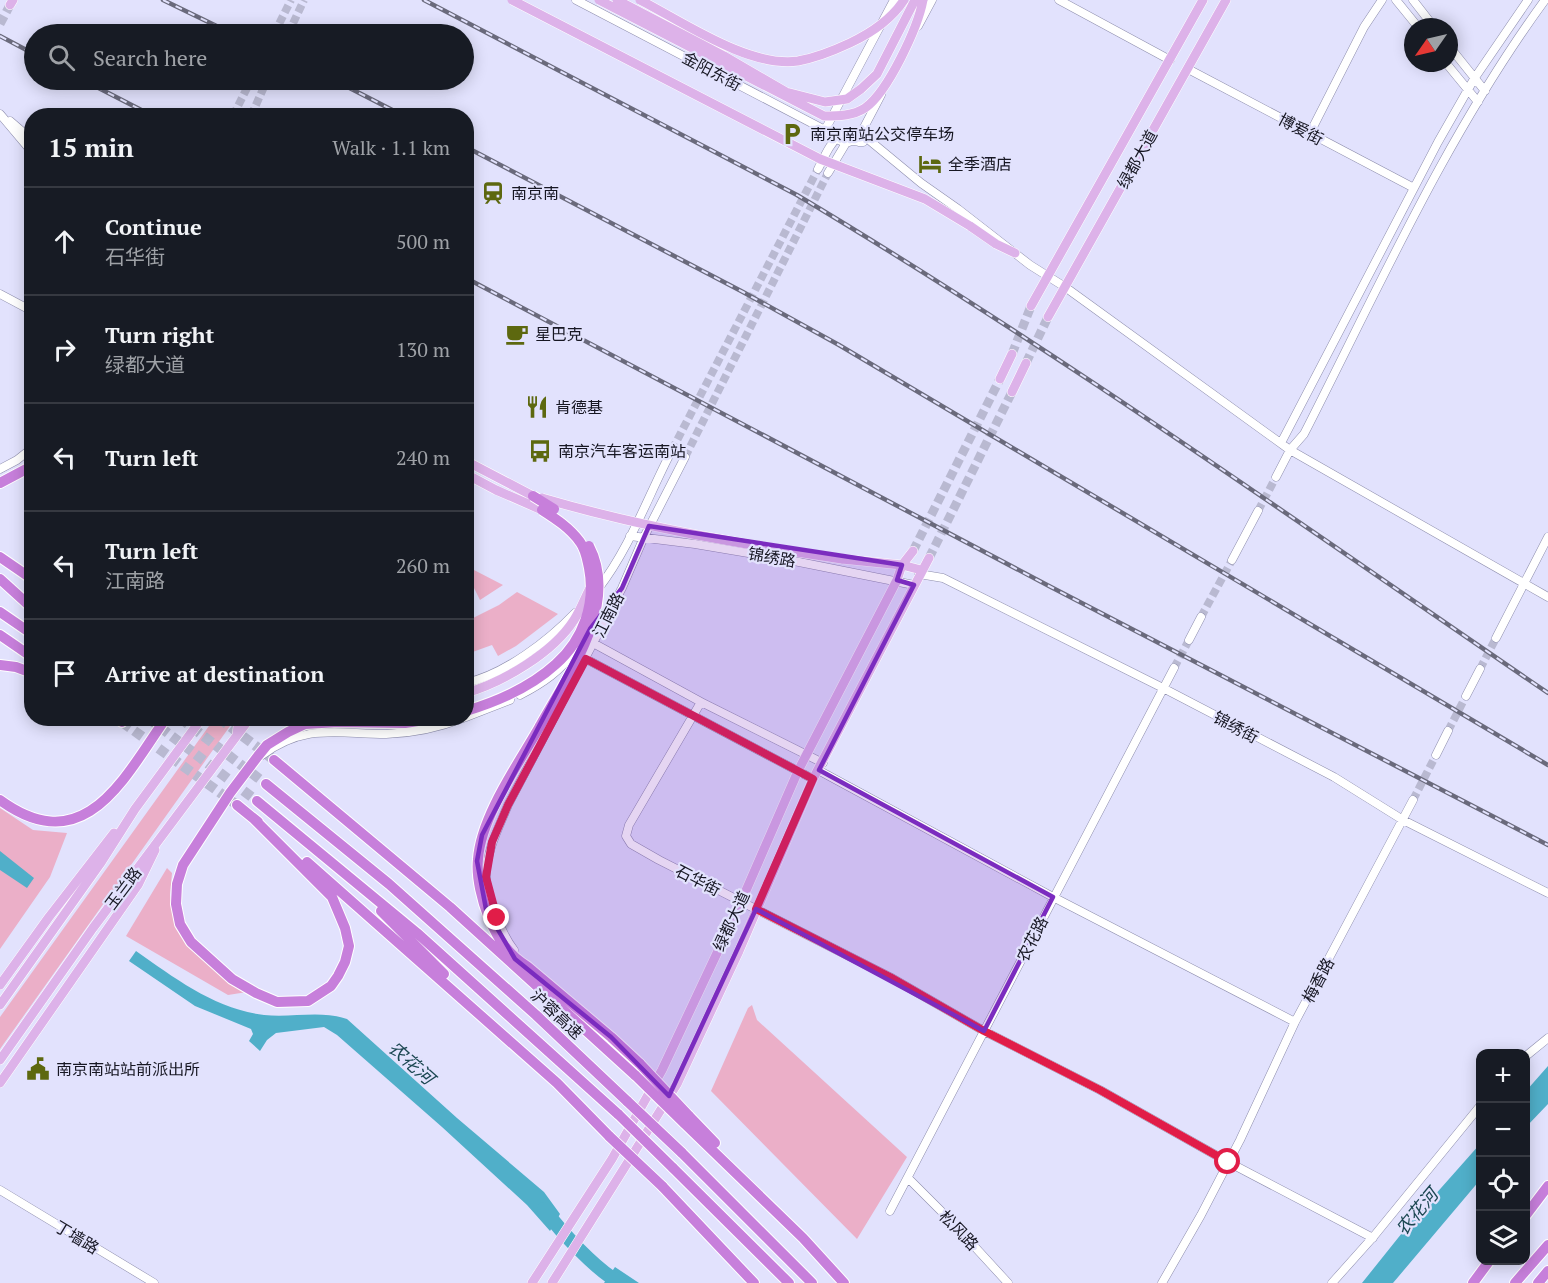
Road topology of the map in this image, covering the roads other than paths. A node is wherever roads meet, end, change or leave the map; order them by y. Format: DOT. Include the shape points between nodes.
graph roads {
  1 [pos="512,0"];
  2 [pos="576,0"];
  3 [pos="599,0"];
  4 [pos="617,0"];
  5 [pos="640,0"];
  6 [pos="894,0"];
  7 [pos="904,0"];
  8 [pos="915,0"];
  9 [pos="923,0"];
  10 [pos="931,0"];
  11 [pos="1059,0"];
  12 [pos="1203,0"];
  13 [pos="1226,0"];
  14 [pos="1382,0"];
  15 [pos="1396,0"];
  16 [pos="1413,0"];
  17 [pos="1528,0"];
  18 [pos="1545,0"];
  19 [pos="1411,18"];
  20 [pos="1427,18"];
  21 [pos="905,49"];
  22 [pos="1458,58"];
  23 [pos="1170,60"];
  24 [pos="1188,69"];
  25 [pos="1453,72"];
  26 [pos="1474,79"];
  27 [pos="1467,90"];
  28 [pos="1485,90"];
  29 [pos="1478,102"];
  30 [pos="0,113"];
  31 [pos="825,130"];
  32 [pos="24,133"];
  33 [pos="1310,133"];
  34 [pos="834,138"];
  35 [pos="859,138"];
  36 [pos="24,142"];
  37 [pos="846,143"];
  38 [pos="818,169"];
  39 [pos="828,173"];
  40 [pos="1414,188"];
  41 [pos="1015,253"];
  42 [pos="1047,278"];
  43 [pos="1065,287"];
  44 [pos="0,294"];
  45 [pos="1031,306"];
  46 [pos="24,307"];
  47 [pos="1048,317"];
  48 [pos="1012,354"];
  49 [pos="1026,363"];
  50 [pos="1000,379"];
  51 [pos="1012,392"];
  52 [pos="1281,443"];
  53 [pos="672,450"];
  54 [pos="1290,450"];
  55 [pos="24,454"];
  56 [pos="685,457"];
  57 [pos="474,465"];
  58 [pos="0,469"];
  59 [pos="24,470"];
  60 [pos="1276,477"];
  61 [pos="474,478"];
  62 [pos="0,483"];
  63 [pos="533,496"];
  64 [pos="542,510"];
  65 [pos="1258,511"];
  66 [pos="563,516"];
  67 [pos="630,536"];
  68 [pos="644,537"];
  69 [pos="1548,537"];
  70 [pos="588,543"];
  71 [pos="914,551"];
  72 [pos="0,557"];
  73 [pos="929,558"];
  74 [pos="1232,560"];
  75 [pos="902,565"];
  76 [pos="920,572"];
  77 [pos="24,574"];
  78 [pos="0,579"];
  79 [pos="897,580"];
  80 [pos="591,581"];
  81 [pos="1524,582"];
  82 [pos="914,585"];
  83 [pos="622,588"];
  84 [pos="0,590"];
  85 [pos="1548,597"];
  86 [pos="24,602"];
  87 [pos="24,605"];
  88 [pos="0,612"];
  89 [pos="1201,617"];
  90 [pos="24,628"];
  91 [pos="0,635"];
  92 [pos="1496,638"];
  93 [pos="1189,640"];
  94 [pos="593,643"];
  95 [pos="24,652"];
  96 [pos="586,659"];
  97 [pos="0,665"];
  98 [pos="1174,669"];
  99 [pos="1480,669"];
  100 [pos="24,670"];
  101 [pos="474,680"];
  102 [pos="1163,688"];
  103 [pos="474,690"];
  104 [pos="1466,696"];
  105 [pos="701,702"];
  106 [pos="474,709"];
  107 [pos="474,715"];
  108 [pos="693,717"];
  109 [pos="160,726"];
  110 [pos="196,726"];
  111 [pos="238,726"];
  112 [pos="245,726"];
  113 [pos="301,726"];
  114 [pos="438,726"];
  115 [pos="1448,731"];
  116 [pos="237,737"];
  117 [pos="806,755"];
  118 [pos="1436,755"];
  119 [pos="274,760"];
  120 [pos="252,764"];
  121 [pos="821,766"];
  122 [pos="798,771"];
  123 [pos="813,779"];
  124 [pos="266,784"];
  125 [pos="0,800"];
  126 [pos="1413,800"];
  127 [pos="257,801"];
  128 [pos="237,805"];
  129 [pos="135,809"];
  130 [pos="254,819"];
  131 [pos="1403,820"];
  132 [pos="168,827"];
  133 [pos="350,878"];
  134 [pos="1548,893"];
  135 [pos="1053,897"];
  136 [pos="741,902"];
  137 [pos="756,909"];
  138 [pos="528,967"];
  139 [pos="0,985"];
  140 [pos="0,1005"];
  141 [pos="1295,1022"];
  142 [pos="984,1031"];
  143 [pos="1548,1038"];
  144 [pos="1530,1053"];
  145 [pos="0,1060"];
  146 [pos="0,1083"];
  147 [pos="557,1083"];
  148 [pos="1476,1111"];
  149 [pos="686,1119"];
  150 [pos="1228,1162"];
  151 [pos="908,1178"];
  152 [pos="1548,1186"];
  153 [pos="0,1190"];
  154 [pos="890,1211"];
  155 [pos="1529,1211"];
  156 [pos="1373,1238"];
  157 [pos="1548,1245"];
  158 [pos="1486,1265"];
  159 [pos="1548,1271"];
  160 [pos="154,1283"];
  161 [pos="532,1283"];
  162 [pos="552,1283"];
  163 [pos="754,1283"];
  164 [pos="789,1283"];
  165 [pos="812,1283"];
  166 [pos="844,1283"];
  167 [pos="1008,1283"];
  168 [pos="1162,1283"];
  169 [pos="1332,1283"];
  170 [pos="1473,1283"];
  171 [pos="1515,1283"];
  172 [pos="1538,1283"];
  1 -- 41 [label="main road, bridge" via="820,159 925,199"];
  2 -- 31 [label="street, 金阳东街"];
  3 -- 21 [label="main road, bridge" via="824,117 847,115 867,107"];
  4 -- 8 [label="main road, bridge" via="786,92 825,102 847,99 877,74"];
  5 -- 7 [label="main road, bridge" via="747,55 798,61 861,37 883,23"];
  6 -- 31 [label="street"];
  9 -- 21 [label="main road, bridge"];
  10 -- 21 [label="street, bridge"];
  10 -- 35 [label="street"];
  11 -- 23 [label="street"];
  12 -- 23 [label="main road, 绿都大道"];
  13 -- 24 [label="main road, 绿都大道"];
  14 -- 33 [label="street"];
  15 -- 19 [label="street"];
  16 -- 20 [label="street"];
  17 -- 26 [label="street"];
  18 -- 28 [label="street"];
  22 -- 26 [label="street"];
  23 -- 42 [label="main road, 绿都大道"];
  24 -- 33 [label="street, 博爱街"];
  24 -- 43 [label="main road, 绿都大道"];
  25 -- 27 [label="street"];
  26 -- 27 [label="street"];
  26 -- 28 [label="street"];
  27 -- 29 [label="street"];
  27 -- 40 [label="street"];
  28 -- 29 [label="street"];
  29 -- 54 [label="street" via="1450,148 1304,434"];
  30 -- 32 [label="street"];
  30 -- 36 [label="street"];
  31 -- 34 [label="street, 金阳东街"];
  33 -- 40 [label="street, 博爱街"];
  34 -- 35 [label="street" via="844,134"];
  34 -- 37 [label="street, 金阳东街"];
  34 -- 38 [label="street"];
  35 -- 37 [label="street"];
  35 -- 41 [label="street" via="884,151"];
  37 -- 39 [label="street"];
  40 -- 52 [label="street"];
  41 -- 42 [label="street"];
  42 -- 43 [label="street"];
  42 -- 45 [label="main road, 绿都大道"];
  43 -- 47 [label="main road, 绿都大道"];
  43 -- 52 [label="street"];
  44 -- 46 [label="street"];
  48 -- 50 [label="main road"];
  49 -- 51 [label="main road"];
  52 -- 54 [label="street"];
  53 -- 67 [label="street, 江南路"];
  54 -- 60 [label="street"];
  54 -- 81 [label="street"];
  55 -- 58 [label="street"];
  56 -- 68 [label="street, 江南路"];
  57 -- 63 [label="main road"];
  59 -- 62 [label="highway"];
  61 -- 64 [label="main road"];
  63 -- 66 [label="highway, bridge"];
  63 -- 75 [label="main road, bridge" via="669,530"];
  64 -- 66 [label="highway, bridge"];
  64 -- 80 [label="highway, bridge" via="562,523 582,544"];
  65 -- 74 [label="street"];
  66 -- 70 [label="highway"];
  67 -- 68 [label="street, 锦绣路"];
  67 -- 101 [label="street, 江南路" via="609,575 558,630 522,657"];
  68 -- 79 [label="street, 锦绣路"];
  68 -- 83 [label="street, 江南路"];
  69 -- 81 [label="street"];
  70 -- 80 [label="highway, bridge"];
  70 -- 138 [label="highway, bridge" via="600,584 592,623 482,835 477,861 482,896 494,930 515,959"];
  71 -- 75 [label="main road, 绿都大道"];
  72 -- 77 [label="highway"];
  73 -- 76 [label="main road, 绿都大道"];
  75 -- 76 [label="main road"];
  75 -- 79 [label="main road, 绿都大道"];
  76 -- 82 [label="main road, 绿都大道"];
  76 -- 102 [label="street, 锦绣街" via="943,578"];
  78 -- 86 [label="highway"];
  79 -- 82 [label="street, 锦绣路"];
  79 -- 117 [label="main road, 绿都大道"];
  80 -- 103 [label="main road, bridge" via="574,620 543,651 522,668"];
  80 -- 106 [label="highway, bridge" via="591,604 580,634 556,664 516,692"];
  81 -- 85 [label="street"];
  81 -- 92 [label="street"];
  82 -- 121 [label="main road, 绿都大道"];
  83 -- 94 [label="street, 江南路"];
  83 -- 107 [label="street" via="566,663 546,682"];
  84 -- 87 [label="highway"];
  88 -- 90 [label="highway"];
  89 -- 93 [label="street"];
  91 -- 95 [label="highway"];
  94 -- 96 [label="street, 江南路"];
  94 -- 105 [label="street"];
  96 -- 108 [label="street"];
  96 -- 138 [label="street, 江南路" via="492,842 486,877 497,918 511,947"];
  97 -- 100 [label="highway"];
  98 -- 102 [label="street, 农花路"];
  99 -- 104 [label="street"];
  102 -- 131 [label="street, 锦绣街" via="1334,777"];
  102 -- 135 [label="street, 农花路"];
  105 -- 108 [label="street, 石华街"];
  105 -- 117 [label="street"];
  108 -- 122 [label="street"];
  108 -- 136 [label="street, 石华街" via="626,836 631,844"];
  109 -- 125 [label="highway" via="107,796 83,816 51,823 35,820"];
  110 -- 129 [label="main road, 玉兰路"];
  111 -- 116 [label="main road"];
  112 -- 116 [label="main road, 玉兰路"];
  113 -- 120 [label="highway" via="267,745"];
  114 -- 120 [label="street" via="385,734 309,733 279,743"];
  115 -- 118 [label="street"];
  116 -- 132 [label="main road, 玉兰路"];
  117 -- 121 [label="street"];
  117 -- 122 [label="main road, 绿都大道"];
  119 -- 149 [label="highway, bridge" via="450,907"];
  120 -- 130 [label="highway" via="183,865 177,884 180,924 191,942 232,979 277,1002 308,1001 331,986 338,976 349,946 345,928 332,897"];
  121 -- 123 [label="main road, 绿都大道"];
  121 -- 135 [label="street"];
  122 -- 123 [label="street"];
  122 -- 136 [label="main road, 绿都大道"];
  123 -- 137 [label="main road, 绿都大道"];
  124 -- 165 [label="highway, 沪蓉高速, bridge" via="389,884 527,1007"];
  126 -- 131 [label="street, 梅香路"];
  127 -- 133 [label="highway, 沪蓉高速"];
  128 -- 130 [label="highway"];
  129 -- 139 [label="main road" via="95,856"];
  129 -- 140 [label="main road, 玉兰路"];
  130 -- 147 [label="highway"];
  131 -- 134 [label="street, 锦绣街"];
  131 -- 141 [label="street, 梅香路"];
  132 -- 145 [label="main road, 玉兰路"];
  132 -- 146 [label="main road" via="138,885"];
  133 -- 147 [label="highway"];
  133 -- 164 [label="highway, 沪蓉高速, bridge" via="619,1115"];
  135 -- 141 [label="street"];
  135 -- 142 [label="street, 农花路"];
  136 -- 137 [label="street, 石华街"];
  136 -- 161 [label="main road, 绿都大道" via="662,1070 612,1159"];
  137 -- 142 [label="street, 石华街" via="890,977"];
  137 -- 162 [label="main road, 绿都大道" via="677,1084"];
  138 -- 149 [label="highway, bridge" via="611,1036"];
  141 -- 150 [label="street, 梅香路"];
  142 -- 150 [label="street, 石华街"];
  142 -- 151 [label="street, 农花路"];
  143 -- 144 [label="street"];
  147 -- 163 [label="highway, bridge"];
  148 -- 156 [label="street"];
  149 -- 166 [label="highway"];
  150 -- 156 [label="street, 石华街"];
  150 -- 168 [label="street, 梅香路"];
  151 -- 154 [label="street, 农花路"];
  151 -- 167 [label="street, 松风路"];
  152 -- 155 [label="highway"];
  153 -- 160 [label="street, 丁墙路"];
  156 -- 169 [label="street"];
  157 -- 171 [label="highway"];
  158 -- 170 [label="highway"];
  159 -- 172 [label="highway"];
}
